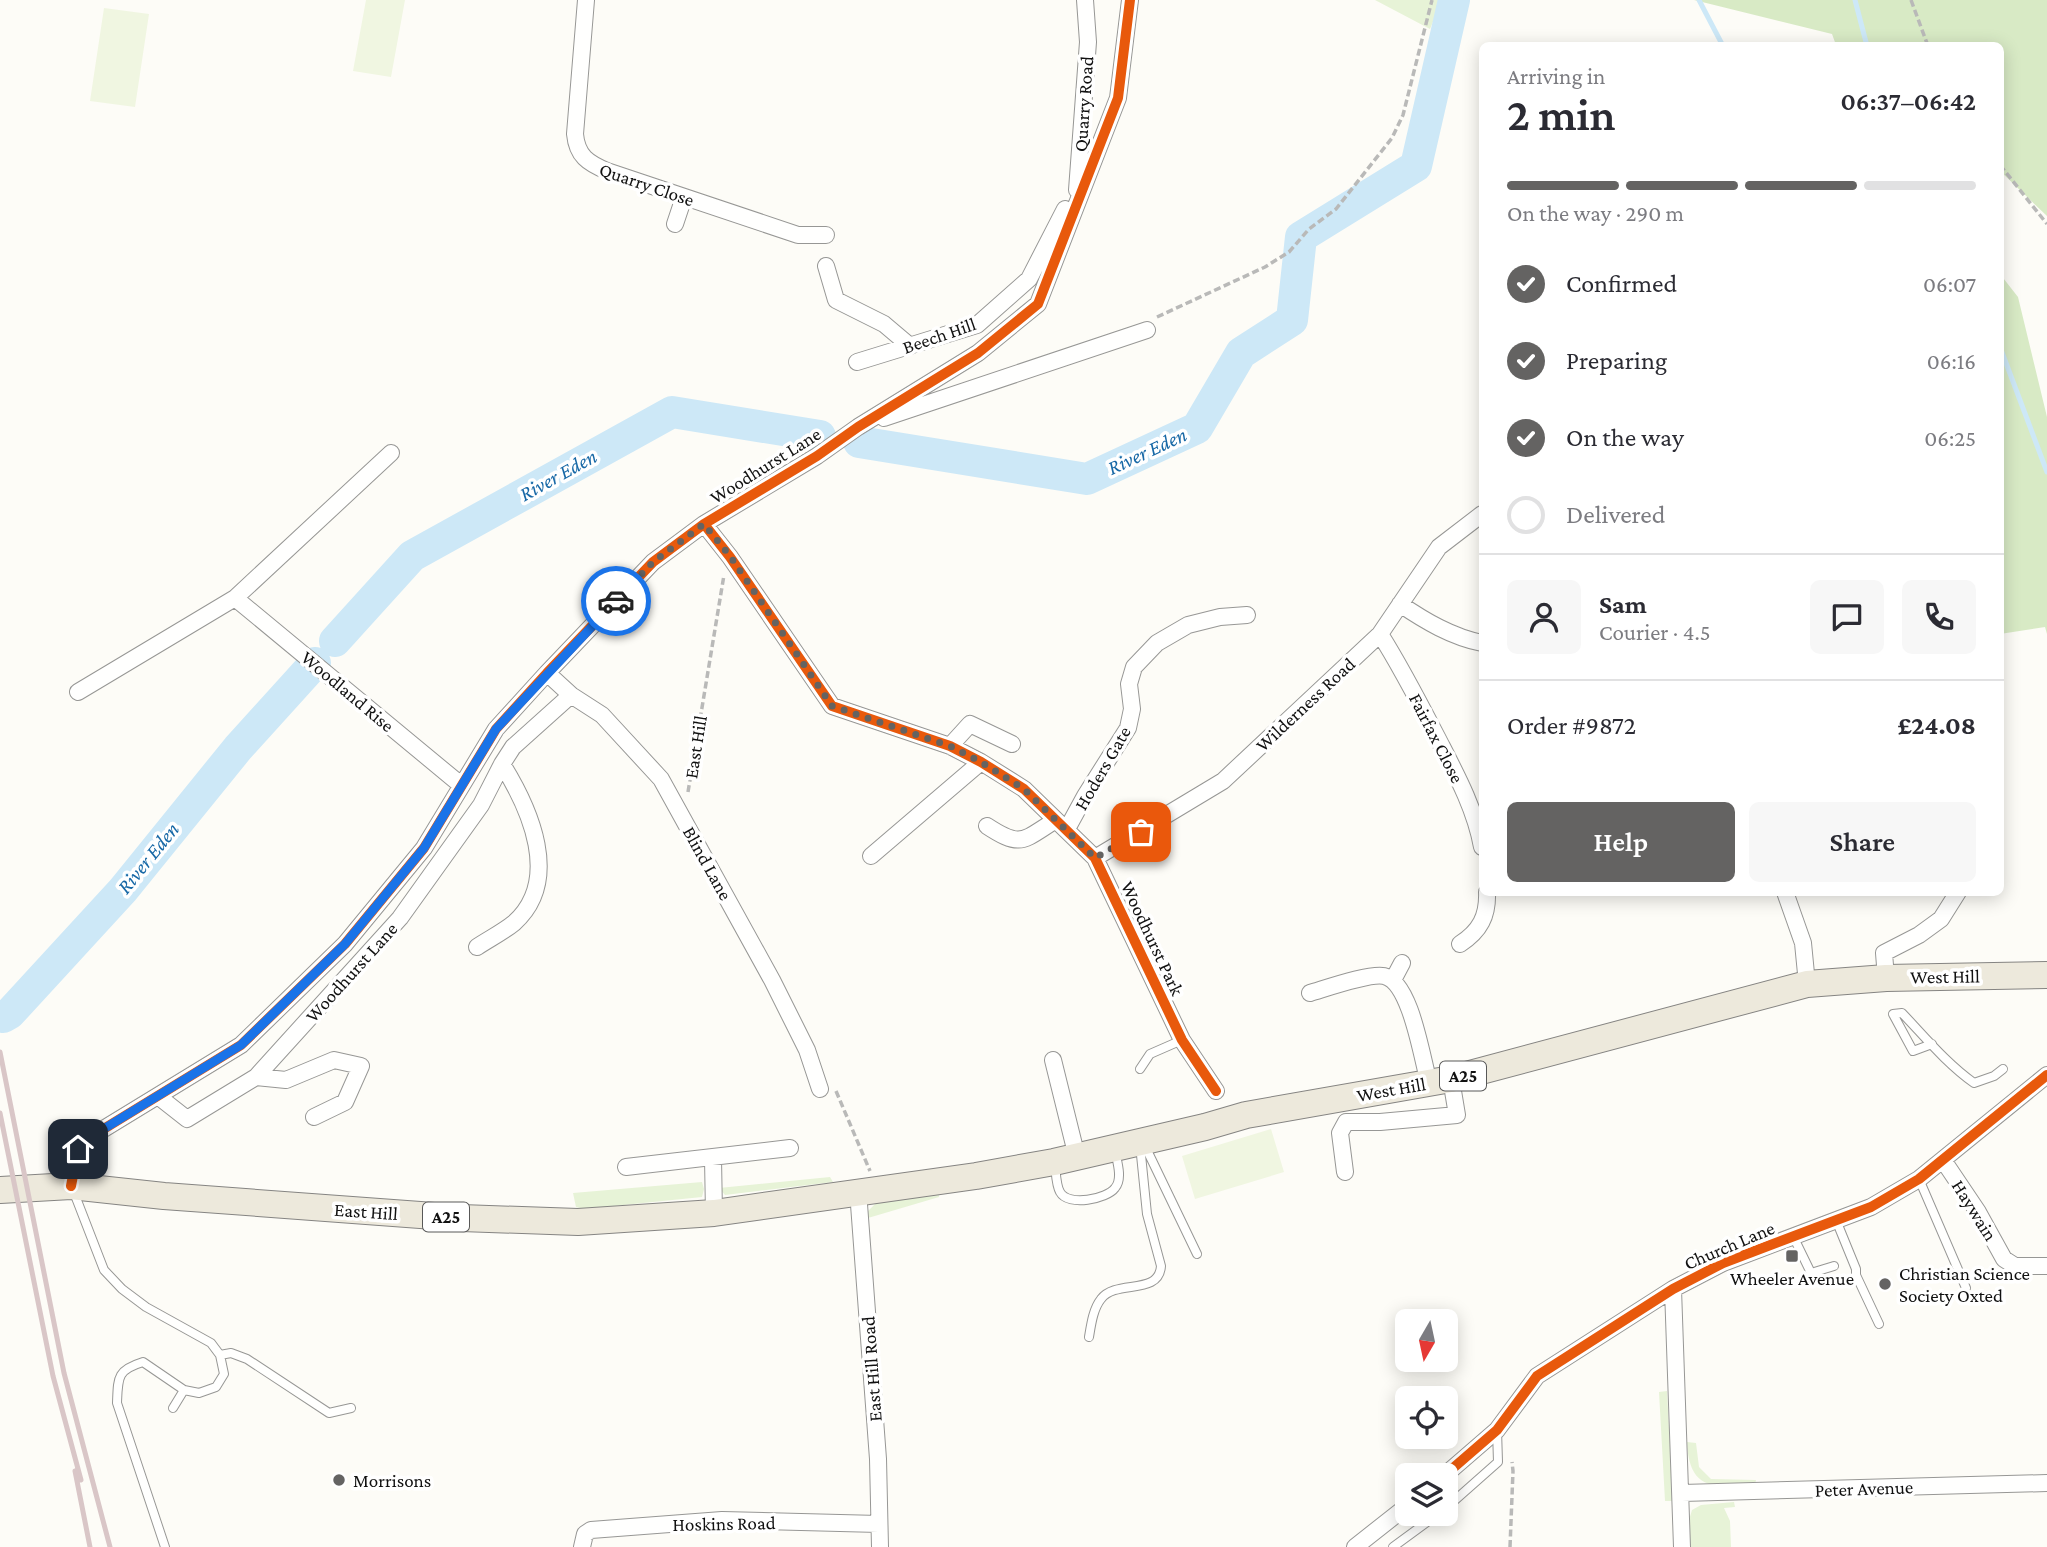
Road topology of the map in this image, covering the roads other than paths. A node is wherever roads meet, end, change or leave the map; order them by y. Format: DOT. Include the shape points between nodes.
graph roads {
  1 [pos="586,0"];
  2 [pos="1085,0"];
  3 [pos="1130,0"];
  4 [pos="1077,186"];
  5 [pos="684,197"];
  6 [pos="1076,207"];
  7 [pos="675,224"];
  8 [pos="826,235"];
  9 [pos="826,266"];
  10 [pos="1147,326"];
  11 [pos="909,346"];
  12 [pos="857,362"];
  13 [pos="858,427"];
  14 [pos="391,453"];
  15 [pos="1479,516"];
  16 [pos="704,524"];
  17 [pos="235,598"];
  18 [pos="1400,604"];
  19 [pos="1247,615"];
  20 [pos="1380,634"];
  21 [pos="1479,642"];
  22 [pos="547,673"];
  23 [pos="78,692"];
  24 [pos="571,695"];
  25 [pos="1012,744"];
  26 [pos="950,746"];
  27 [pos="981,762"];
  28 [pos="502,764"];
  29 [pos="461,785"];
  30 [pos="1062,824"];
  31 [pos="987,826"];
  32 [pos="1479,830"];
  33 [pos="870,856"];
  34 [pos="1095,858"];
  35 [pos="1487,896"];
  36 [pos="1786,896"];
  37 [pos="1955,896"];
  38 [pos="1460,944"];
  39 [pos="477,947"];
  40 [pos="1402,963"];
  41 [pos="2047,975"];
  42 [pos="1886,978"];
  43 [pos="1393,980"];
  44 [pos="1807,984"];
  45 [pos="1310,993"];
  46 [pos="1182,1040"];
  47 [pos="1932,1044"];
  48 [pos="1053,1060"];
  49 [pos="1140,1069"];
  50 [pos="2003,1069"];
  51 [pos="2047,1076"];
  52 [pos="256,1077"];
  53 [pos="1440,1081"];
  54 [pos="828,1090"];
  55 [pos="1216,1091"];
  56 [pos="159,1097"];
  57 [pos="314,1117"];
  58 [pos="1132,1144"];
  59 [pos="790,1148"];
  60 [pos="713,1159"];
  61 [pos="1066,1160"];
  62 [pos="1943,1160"];
  63 [pos="626,1167"];
  64 [pos="1345,1172"];
  65 [pos="1919,1179"];
  66 [pos="71,1186"];
  67 [pos="0,1190"];
  68 [pos="868,1190"];
  69 [pos="714,1213"];
  70 [pos="1836,1220"];
  71 [pos="1793,1236"];
  72 [pos="1196,1255"];
  73 [pos="1834,1266"];
  74 [pos="2047,1266"];
  75 [pos="1966,1287"];
  76 [pos="1673,1289"];
  77 [pos="1879,1324"];
  78 [pos="1089,1337"];
  79 [pos="220,1355"];
  80 [pos="184,1390"];
  81 [pos="173,1408"];
  82 [pos="351,1408"];
  83 [pos="1497,1430"];
  84 [pos="1458,1464"];
  85 [pos="2047,1483"];
  86 [pos="1682,1493"];
  87 [pos="1458,1497"];
  88 [pos="1395,1515"];
  89 [pos="879,1524"];
  90 [pos="1422,1526"];
  91 [pos="163,1545"];
  92 [pos="582,1547"];
  93 [pos="880,1547"];
  94 [pos="1355,1547"];
  95 [pos="1393,1547"];
  96 [pos="1682,1547"];
  1 -- 5 [label="street, Quarry Close" via="576,148 596,167"];
  2 -- 4 [label="street, Quarry Road" via="1088,42"];
  3 -- 6 [label="street, Woodhurst Lane" via="1118,98"];
  4 -- 6 [label="street, Quarry Road"];
  4 -- 11 [label="street, Beech Hill" via="1030,279 977,325"];
  5 -- 7 [label="street"];
  5 -- 8 [label="street, Quarry Close" via="798,235"];
  6 -- 13 [label="street, Woodhurst Lane" via="1038,304 978,353"];
  9 -- 11 [label="street" via="836,300 884,324"];
  10 -- 13 [label="street"];
  11 -- 12 [label="street, Beech Hill"];
  13 -- 16 [label="street, Woodhurst Lane"];
  14 -- 17 [label="street"];
  15 -- 18 [label="street, Wilderness Road" via="1439,547"];
  16 -- 22 [label="street, Woodhurst Lane" via="653,562"];
  16 -- 26 [label="street, Woodhurst Park" via="832,706"];
  17 -- 23 [label="street"];
  17 -- 29 [label="street, Woodland Rise"];
  18 -- 20 [label="street, Wilderness Road"];
  18 -- 21 [label="street" via="1425,622"];
  19 -- 30 [label="street, Hoders Gate" via="1188,625 1157,643 1135,667 1129,684 1132,709 1128,728"];
  20 -- 32 [label="street, Fairfax Close" via="1450,762"];
  20 -- 34 [label="street, Wilderness Road" via="1223,782"];
  22 -- 24 [label="street, Blind Lane"];
  22 -- 29 [label="street, Woodhurst Lane" via="496,729"];
  24 -- 28 [label="street, Woodhurst Lane" via="513,747"];
  24 -- 54 [label="street, Blind Lane" via="602,715 661,779"];
  25 -- 26 [label="street" via="970,724"];
  26 -- 27 [label="street, Woodhurst Park"];
  27 -- 30 [label="street, Woodhurst Park" via="1024,789"];
  27 -- 33 [label="street"];
  28 -- 39 [label="street" via="519,792 537,842 539,880 531,901 514,923"];
  28 -- 52 [label="street, Woodhurst Lane" via="481,805 400,918"];
  29 -- 56 [label="street, Woodhurst Lane" via="424,848 345,944 241,1045"];
  30 -- 31 [label="street" via="1022,841 1008,840"];
  30 -- 34 [label="street, Woodhurst Park"];
  34 -- 46 [label="street, Woodhurst Park"];
  35 -- 38 [label="street" via="1481,924"];
  36 -- 44 [label="street" via="1803,943"];
  37 -- 42 [label="street" via="1941,919 1884,953"];
  40 -- 43 [label="street"];
  41 -- 42 [label="main road, West Hill / A25"];
  42 -- 44 [label="main road, West Hill / A25"];
  43 -- 45 [label="street" via="1374,976"];
  43 -- 53 [label="street" via="1409,1005"];
  44 -- 53 [label="main road, West Hill / A25"];
  46 -- 49 [label="lane" via="1150,1054"];
  46 -- 55 [label="street, Woodhurst Park"];
  47 -- 47 [label="lane" via="1902,1013 1893,1014 1913,1051"];
  47 -- 50 [label="lane" via="1974,1083"];
  48 -- 61 [label="street"];
  51 -- 62 [label="street, Church Lane"];
  52 -- 56 [label="street, Woodhurst Lane" via="187,1119"];
  52 -- 57 [label="street" via="286,1080 334,1060 361,1066 345,1101"];
  53 -- 58 [label="main road, West Hill / A25" via="1246,1115"];
  53 -- 64 [label="street" via="1457,1115 1346,1122 1340,1133"];
  56 -- 66 [label="street, Woodhurst Lane" via="78,1149"];
  58 -- 61 [label="main road, West Hill / A25"];
  58 -- 61 [label="lane" via="1115,1189 1105,1195 1067,1199 1060,1192"];
  58 -- 72 [label="lane"];
  58 -- 78 [label="lane" via="1145,1175 1147,1214 1160,1274 1152,1283 1104,1296"];
  59 -- 60 [label="street"];
  60 -- 63 [label="street"];
  60 -- 69 [label="street"];
  61 -- 68 [label="main road, West Hill / A25"];
  62 -- 65 [label="street, Church Lane"];
  62 -- 74 [label="street, Haywain" via="2004,1259 2015,1266"];
  65 -- 70 [label="street, Church Lane" via="1871,1207"];
  65 -- 75 [label="lane"];
  66 -- 67 [label="main road, East Hill / A25"];
  66 -- 69 [label="main road, East Hill / A25" via="461,1218 578,1222"];
  66 -- 79 [label="lane" via="104,1270 146,1307 211,1343"];
  68 -- 69 [label="main road, East Hill / A25"];
  68 -- 89 [label="street, East Hill Road"];
  70 -- 71 [label="street, Church Lane"];
  70 -- 77 [label="lane"];
  71 -- 73 [label="lane" via="1811,1273"];
  71 -- 76 [label="street, Church Lane" via="1723,1263"];
  76 -- 83 [label="street, Church Lane" via="1537,1376"];
  76 -- 86 [label="street"];
  79 -- 80 [label="lane" via="224,1374 216,1388 199,1393"];
  79 -- 82 [label="lane" via="231,1353 247,1359 329,1413"];
  80 -- 81 [label="lane"];
  80 -- 91 [label="lane" via="143,1362 126,1367 118,1379 117,1404"];
  83 -- 84 [label="street, Church Lane"];
  83 -- 87 [label="lane" via="1498,1462"];
  85 -- 86 [label="street, Peter Avenue"];
  86 -- 96 [label="street"];
  88 -- 94 [label="street"];
  89 -- 92 [label="street, Hoskins Road" via="722,1520 591,1530 584,1534"];
  89 -- 93 [label="street, East Hill Road"];
  90 -- 95 [label="lane"];
}
